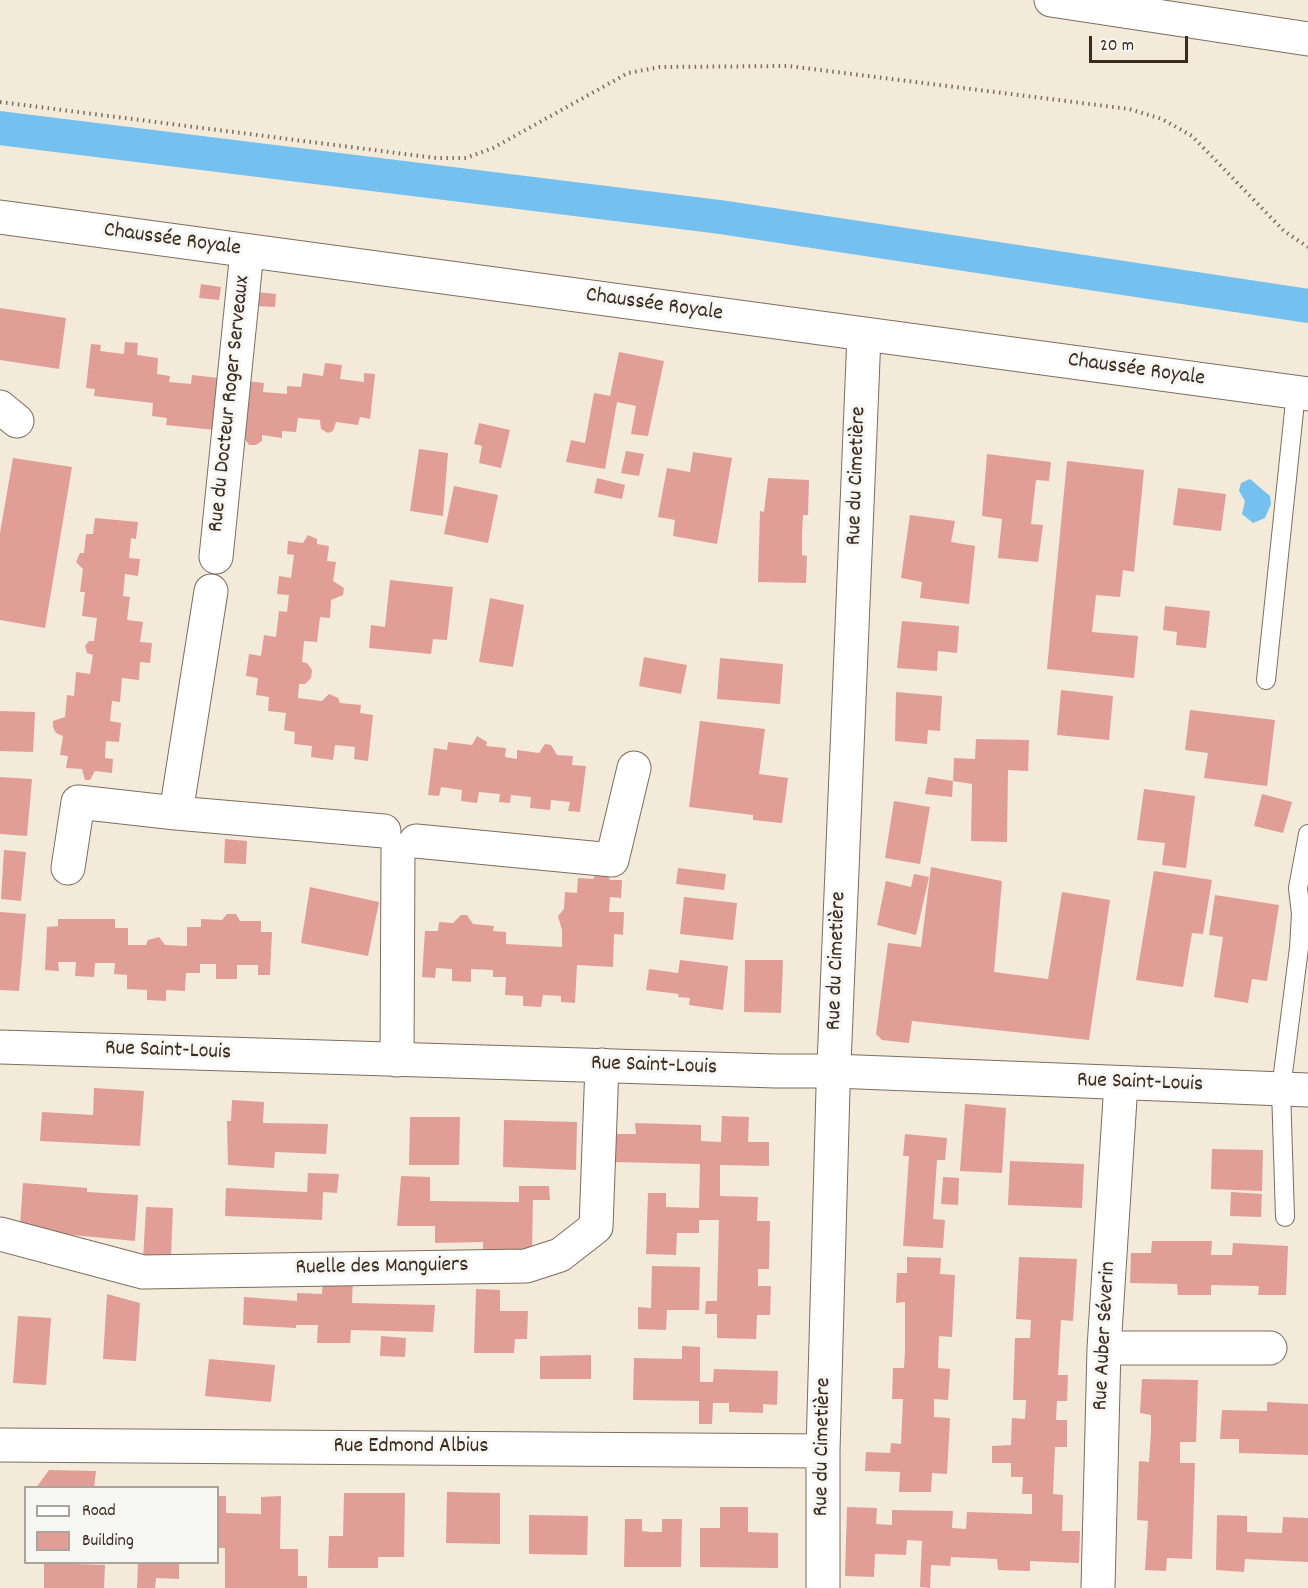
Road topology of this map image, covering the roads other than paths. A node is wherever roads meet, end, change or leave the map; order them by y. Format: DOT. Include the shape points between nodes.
graph roads {
  1 [pos="1051,0"];
  2 [pos="1308,39"];
  3 [pos="0,217"];
  4 [pos="247,251"];
  5 [pos="864,335"];
  6 [pos="1302,393"];
  7 [pos="1266,680"];
  8 [pos="634,768"];
  9 [pos="176,813"];
  10 [pos="1308,834"];
  11 [pos="399,841"];
  12 [pos="68,868"];
  13 [pos="0,1047"];
  14 [pos="397,1060"];
  15 [pos="602,1065"];
  16 [pos="834,1071"];
  17 [pos="1121,1083"];
  18 [pos="1294,1089"];
  19 [pos="1285,1217"];
  20 [pos="0,1234"];
  21 [pos="1104,1348"];
  22 [pos="1270,1348"];
  23 [pos="0,1445"];
  24 [pos="823,1451"];
  25 [pos="823,1588"];
  26 [pos="1098,1588"];
  1 -- 2 [label="main road"];
  3 -- 4 [label="main road, Chaussée Royale"];
  4 -- 5 [label="main road, Chaussée Royale"];
  4 -- 9 [label="main road, Rue du Docteur Roger Serveaux" via="216,557 227,561 232,577 227,587 211,591"];
  5 -- 6 [label="main road, Chaussée Royale"];
  5 -- 16 [label="main road, Rue du Cimetière"];
  6 -- 7 [label="lane"];
  8 -- 11 [label="main road" via="612,860"];
  9 -- 11 [label="main road"];
  9 -- 12 [label="main road" via="78,802"];
  10 -- 18 [label="lane" via="1298,888 1301,914"];
  11 -- 14 [label="main road"];
  13 -- 14 [label="main road, Rue Saint-Louis"];
  14 -- 15 [label="main road, Rue Saint-Louis"];
  15 -- 16 [label="main road, Rue Saint-Louis"];
  15 -- 20 [label="main road, Ruelle des Manguiers" via="596,1227 560,1255 526,1266 143,1272"];
  16 -- 17 [label="main road, Rue Saint-Louis"];
  16 -- 24 [label="main road, Rue du Cimetière"];
  17 -- 18 [label="main road, Rue Saint-Louis"];
  17 -- 21 [label="main road, Rue Auber Séverin"];
  18 -- 19 [label="lane"];
  21 -- 22 [label="main road"];
  21 -- 26 [label="main road, Rue Auber Séverin"];
  23 -- 24 [label="main road, Rue Edmond Albius"];
  24 -- 25 [label="main road, Rue du Cimetière"];
}
